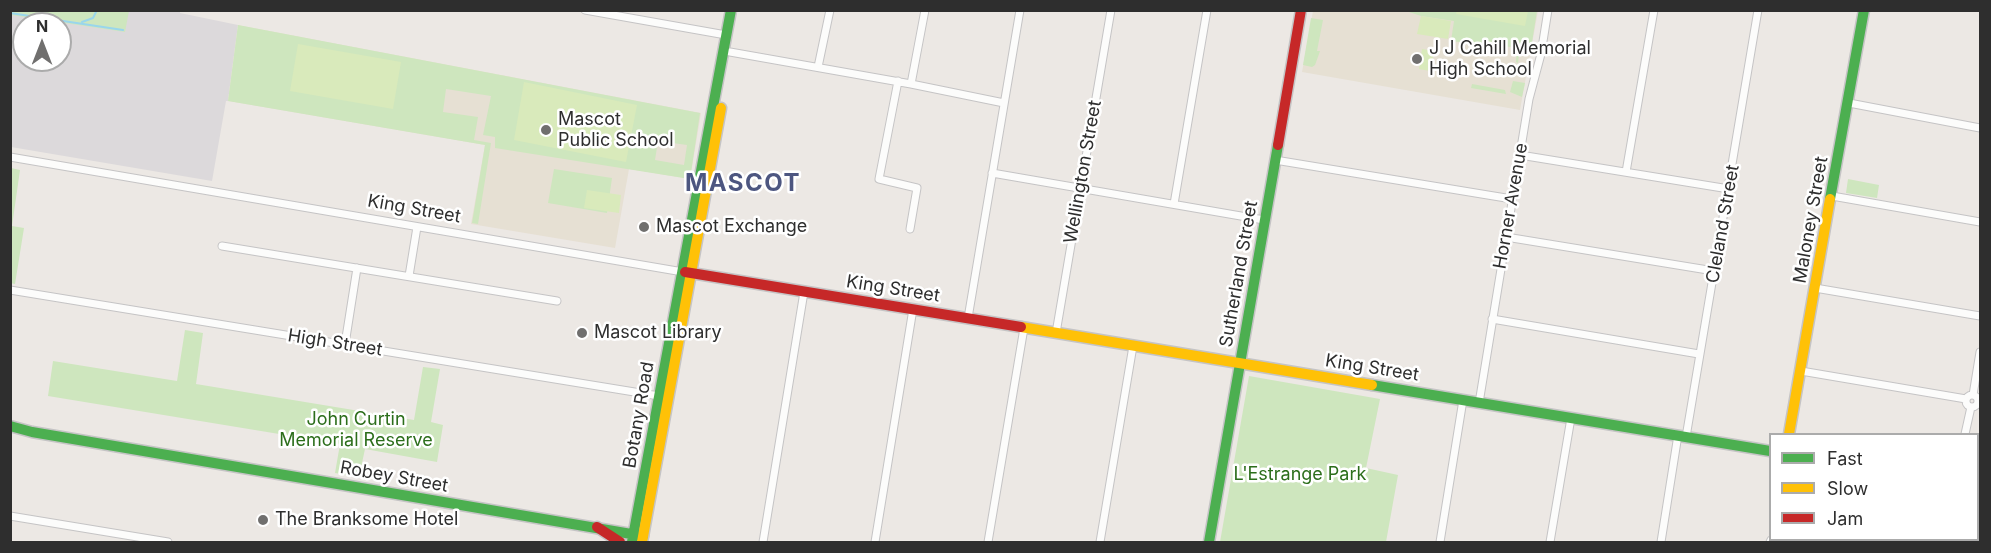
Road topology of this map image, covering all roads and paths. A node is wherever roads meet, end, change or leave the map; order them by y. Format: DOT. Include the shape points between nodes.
graph roads {
  1 [pos="585,10"];
  2 [pos="731,10"];
  3 [pos="738,10"];
  4 [pos="830,10"];
  5 [pos="925,10"];
  6 [pos="1020,10"];
  7 [pos="1111,10"];
  8 [pos="1207,10"];
  9 [pos="1301,10"];
  10 [pos="1548,10"];
  11 [pos="1654,10"];
  12 [pos="1758,10"];
  13 [pos="1864,10"];
  14 [pos="726,35"];
  15 [pos="730,52"];
  16 [pos="818,67"];
  17 [pos="898,81"];
  18 [pos="911,84"];
  19 [pos="1004,103"];
  20 [pos="1849,103"];
  21 [pos="1980,128"];
  22 [pos="1520,155"];
  23 [pos="10,157"];
  24 [pos="1275,160"];
  25 [pos="1626,172"];
  26 [pos="992,173"];
  27 [pos="1081,188"];
  28 [pos="1729,189"];
  29 [pos="1832,196"];
  30 [pos="1512,199"];
  31 [pos="1174,204"];
  32 [pos="1264,220"];
  33 [pos="1980,222"];
  34 [pos="417,227"];
  35 [pos="910,229"];
  36 [pos="1506,237"];
  37 [pos="222,246"];
  38 [pos="357,268"];
  39 [pos="1714,271"];
  40 [pos="688,273"];
  41 [pos="409,276"];
  42 [pos="1815,288"];
  43 [pos="10,290"];
  44 [pos="804,292"];
  45 [pos="557,301"];
  46 [pos="913,309"];
  47 [pos="1980,316"];
  48 [pos="968,318"];
  49 [pos="1492,319"];
  50 [pos="1024,328"];
  51 [pos="1056,333"];
  52 [pos="345,344"];
  53 [pos="1133,346"];
  54 [pos="1980,352"];
  55 [pos="1699,354"];
  56 [pos="1240,363"];
  57 [pos="1801,371"];
  58 [pos="659,396"];
  59 [pos="1966,399"];
  60 [pos="1463,400"];
  61 [pos="1977,400"];
  62 [pos="1479,403"];
  63 [pos="1971,407"];
  64 [pos="1571,418"];
  65 [pos="10,426"];
  66 [pos="10,432"];
  67 [pos="32,432"];
  68 [pos="1789,433"];
  69 [pos="1965,433"];
  70 [pos="1682,436"];
  71 [pos="1769,451"];
  72 [pos="10,516"];
  73 [pos="597,527"];
  74 [pos="638,539"];
  75 [pos="168,543"];
  76 [pos="620,543"];
  77 [pos="763,543"];
  78 [pos="875,543"];
  79 [pos="988,543"];
  80 [pos="1100,543"];
  81 [pos="1209,543"];
  82 [pos="1440,543"];
  83 [pos="1550,543"];
  84 [pos="1661,543"];
  1 -- 14 [label="street"];
  2 -- 14 [label="main road, Botany Road"];
  3 -- 15 [label="main road, Botany Road"];
  4 -- 16 [label="street"];
  5 -- 18 [label="street"];
  6 -- 19 [label="street"];
  7 -- 27 [label="street, Wellington Street"];
  8 -- 31 [label="street"];
  9 -- 24 [label="main road, Sutherland Street"];
  10 -- 22 [label="street, Horner Avenue"];
  11 -- 25 [label="street"];
  12 -- 28 [label="street, Cleland Street"];
  13 -- 20 [label="main road, Maloney Street"];
  14 -- 40 [label="main road, Botany Road"];
  15 -- 16 [label="street"];
  15 -- 40 [label="main road, Botany Road"];
  16 -- 17 [label="street"];
  17 -- 18 [label="street"];
  17 -- 35 [label="street" via="879,179 917,188"];
  18 -- 19 [label="street"];
  19 -- 26 [label="street"];
  20 -- 21 [label="street"];
  20 -- 29 [label="main road, Maloney Street"];
  22 -- 25 [label="street"];
  22 -- 30 [label="street, Horner Avenue"];
  23 -- 34 [label="street, King Street"];
  24 -- 30 [label="street"];
  24 -- 32 [label="main road, Sutherland Street"];
  25 -- 28 [label="street"];
  26 -- 27 [label="street"];
  26 -- 48 [label="street"];
  27 -- 31 [label="street"];
  27 -- 51 [label="street, Wellington Street"];
  28 -- 39 [label="street, Cleland Street"];
  29 -- 33 [label="street"];
  29 -- 42 [label="main road, Maloney Street"];
  30 -- 36 [label="street, Horner Avenue"];
  31 -- 32 [label="street"];
  32 -- 56 [label="main road, Sutherland Street"];
  34 -- 40 [label="street, King Street"];
  34 -- 41 [label="street"];
  36 -- 39 [label="street"];
  36 -- 49 [label="street, Horner Avenue"];
  37 -- 38 [label="street"];
  38 -- 41 [label="street"];
  38 -- 52 [label="street"];
  39 -- 55 [label="street, Cleland Street"];
  40 -- 44 [label="main road, King Street"];
  40 -- 58 [label="main road, Botany Road"];
  40 -- 74 [label="main road, Botany Road"];
  41 -- 45 [label="street"];
  42 -- 47 [label="street"];
  42 -- 57 [label="main road, Maloney Street"];
  43 -- 52 [label="street, High Street"];
  44 -- 46 [label="main road, King Street"];
  44 -- 77 [label="street"];
  46 -- 48 [label="main road, King Street"];
  46 -- 78 [label="street"];
  48 -- 50 [label="main road, King Street"];
  49 -- 55 [label="street"];
  49 -- 62 [label="street, Horner Avenue"];
  50 -- 51 [label="main road, King Street"];
  50 -- 79 [label="street"];
  51 -- 53 [label="main road, King Street"];
  52 -- 58 [label="street, High Street"];
  53 -- 56 [label="main road, King Street"];
  53 -- 80 [label="street"];
  54 -- 61 [label="street"];
  55 -- 70 [label="street, Cleland Street"];
  56 -- 60 [label="main road, King Street"];
  56 -- 81 [label="main road, Sutherland Street"];
  57 -- 59 [label="street"];
  57 -- 68 [label="main road, Maloney Street"];
  58 -- 74 [label="main road, Botany Road"];
  59 -- 61 [label="street" via="1968,396"];
  59 -- 63 [label="street"];
  60 -- 62 [label="main road, King Street"];
  60 -- 82 [label="street"];
  61 -- 63 [label="street"];
  62 -- 64 [label="main road, King Street"];
  63 -- 69 [label="street"];
  64 -- 70 [label="main road, King Street"];
  64 -- 83 [label="street"];
  65 -- 67 [label="main road, Robey Street"];
  66 -- 67 [label="main road, Robey Street"];
  67 -- 73 [label="main road, Robey Street"];
  70 -- 71 [label="main road, King Street"];
  70 -- 84 [label="street, Cleland Street"];
  72 -- 75 [label="street"];
  73 -- 74 [label="main road, Robey Street"];
  73 -- 76 [label="main road"];
}
